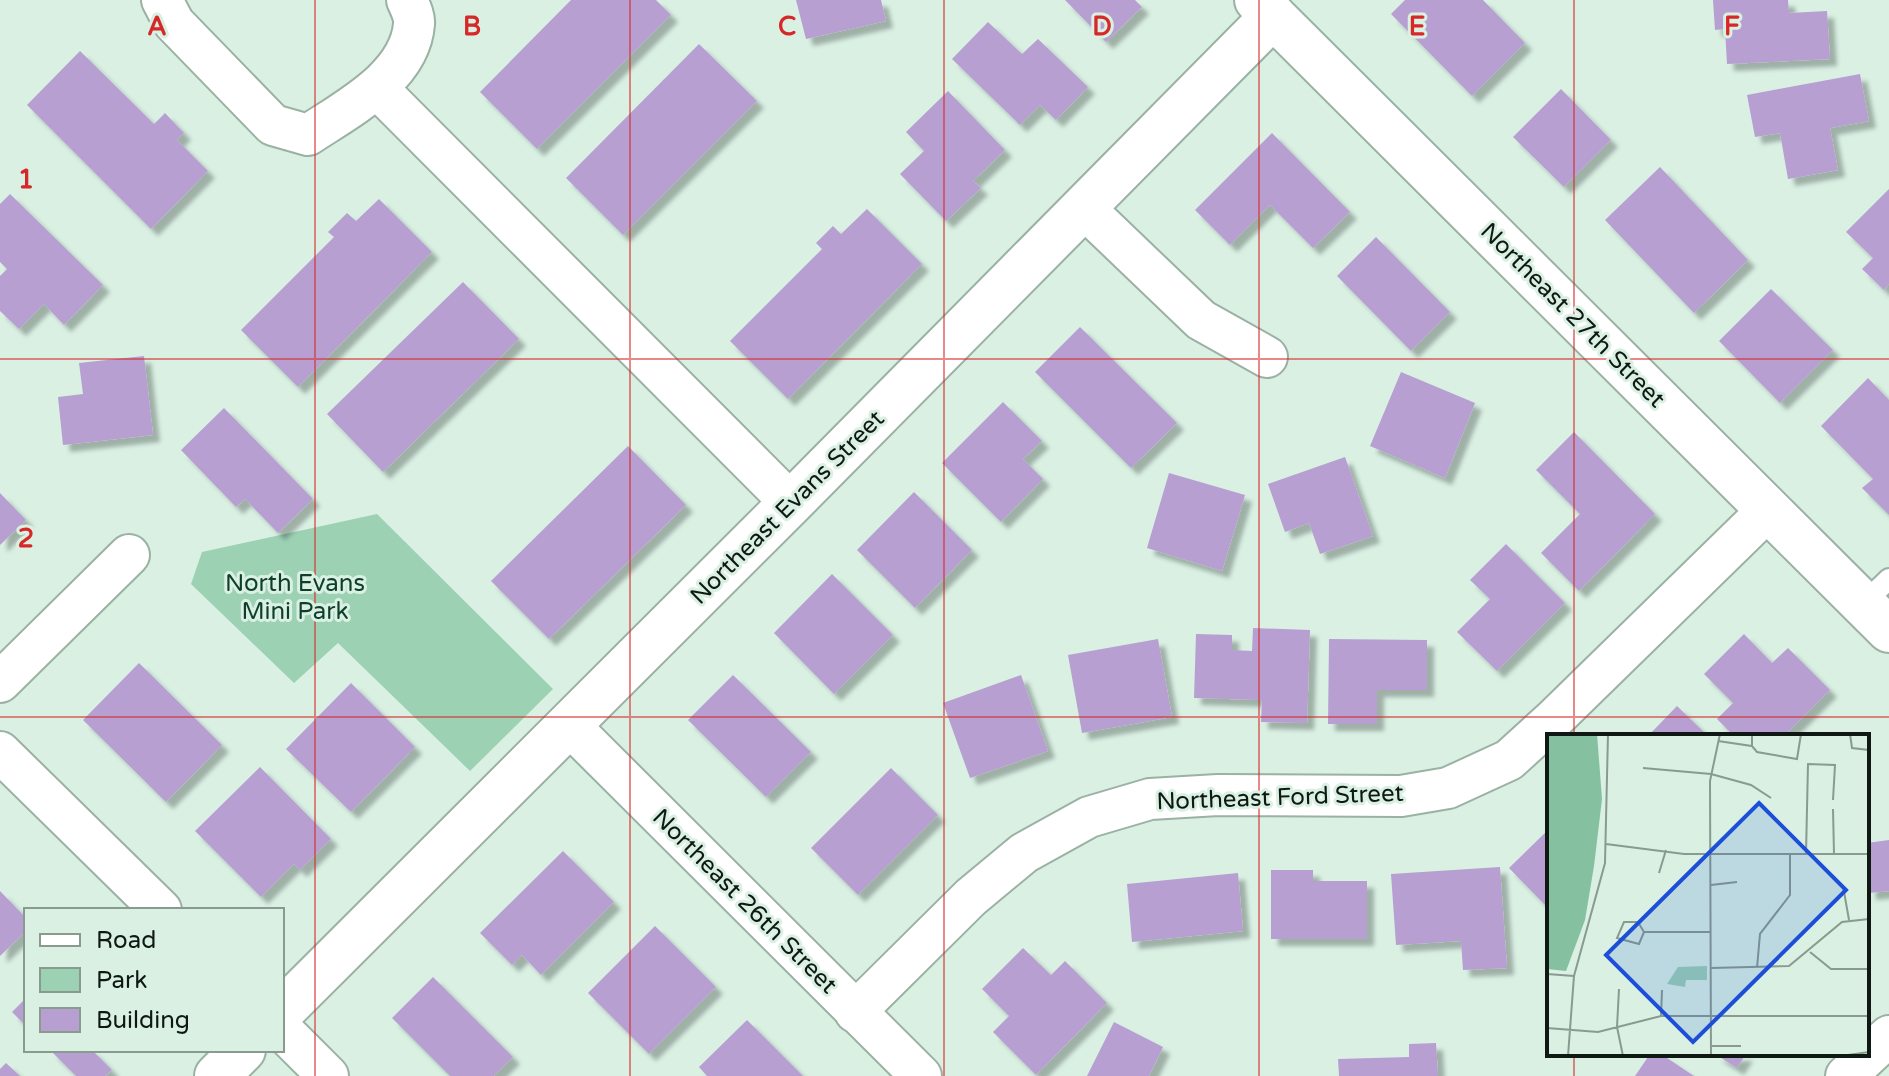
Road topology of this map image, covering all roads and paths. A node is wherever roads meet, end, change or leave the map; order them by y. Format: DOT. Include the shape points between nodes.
graph roads {
  1 [pos="162,0"];
  2 [pos="407,0"];
  3 [pos="1273,5"];
  4 [pos="378,89"];
  5 [pos="1084,208"];
  6 [pos="1267,357"];
  7 [pos="791,503"];
  8 [pos="1768,510"];
  9 [pos="129,555"];
  10 [pos="1880,604"];
  11 [pos="0,682"];
  12 [pos="570,726"];
  13 [pos="0,752"];
  14 [pos="159,908"];
  15 [pos="284,1009"];
  16 [pos="855,1012"];
  17 [pos="284,1032"];
  18 [pos="1889,1036"];
  19 [pos="241,1052"];
  20 [pos="1869,1055"];
  21 [pos="1868,1056"];
  22 [pos="217,1076"];
  23 [pos="328,1076"];
  24 [pos="921,1076"];
  25 [pos="1846,1076"];
  1 -- 4 [label="street" via="174,23 273,125 308,135"];
  2 -- 4 [label="street" via="415,23 405,53"];
  3 -- 5 [label="street, Northeast Evans Street"];
  3 -- 8 [label="street, Northeast 27th Street"];
  4 -- 7 [label="street"];
  5 -- 6 [label="street" via="1201,320"];
  5 -- 7 [label="street, Northeast Evans Street"];
  7 -- 12 [label="street, Northeast Evans Street"];
  8 -- 10 [label="street, Northeast 27th Street"];
  8 -- 16 [label="street, Northeast Ford Street" via="1509,760 1448,788 1401,796 1150,799 1089,817 1003,870"];
  9 -- 11 [label="street"];
  12 -- 15 [label="street, Northeast Evans Street"];
  12 -- 16 [label="street, Northeast 26th Street"];
  13 -- 14 [label="street"];
  16 -- 24 [label="street, Northeast 26th Street"];
  17 -- 23 [label="street"];
  18 -- 20 [label="street"];
  19 -- 22 [label="street"];
  21 -- 25 [label="street"];
}
